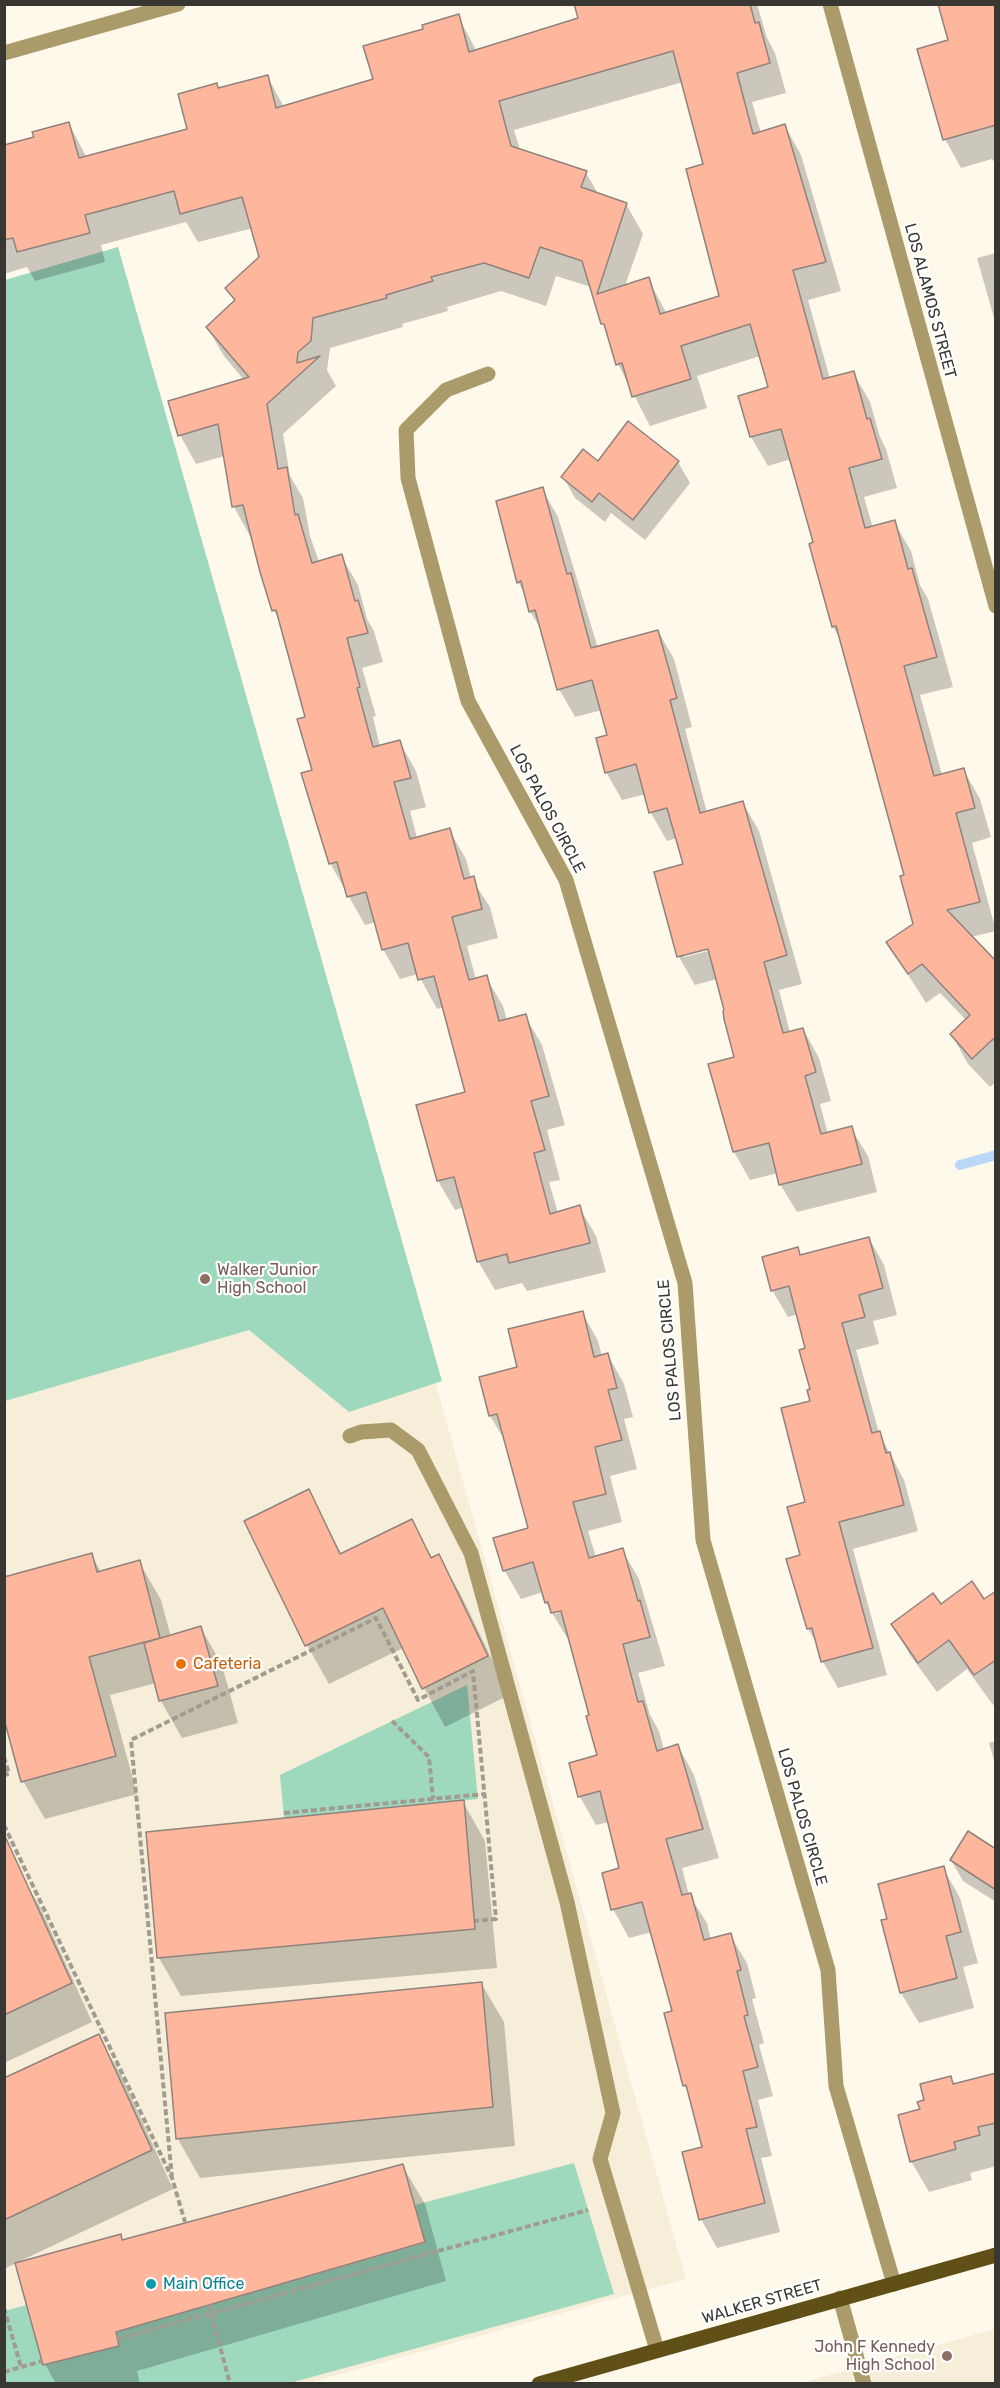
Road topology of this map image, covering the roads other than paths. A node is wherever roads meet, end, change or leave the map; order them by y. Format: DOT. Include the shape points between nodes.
graph roads {
  1 [pos="178,4"];
  2 [pos="830,4"];
  3 [pos="4,53"];
  4 [pos="488,374"];
  5 [pos="996,606"];
  6 [pos="350,1436"];
  7 [pos="996,2255"];
  8 [pos="894,2284"];
  9 [pos="840,2298"];
  10 [pos="657,2350"];
  11 [pos="539,2384"];
  12 [pos="864,2384"];
  1 -- 3 [label="street"];
  2 -- 5 [label="street, LOS ALAMOS STREET"];
  4 -- 8 [label="street, LOS PALOS CIRCLE" via="446,390 406,430 408,478 468,701 566,880 685,1283 703,1540 828,1970 836,2086"];
  6 -- 10 [label="street" via="391,1430 418,1450 471,1553 567,1902 613,2114 600,2159"];
  7 -- 8 [label="main road, WALKER STREET"];
  8 -- 9 [label="main road, WALKER STREET"];
  9 -- 10 [label="main road, WALKER STREET"];
  9 -- 12 [label="street"];
  10 -- 11 [label="main road, WALKER STREET"];
}
